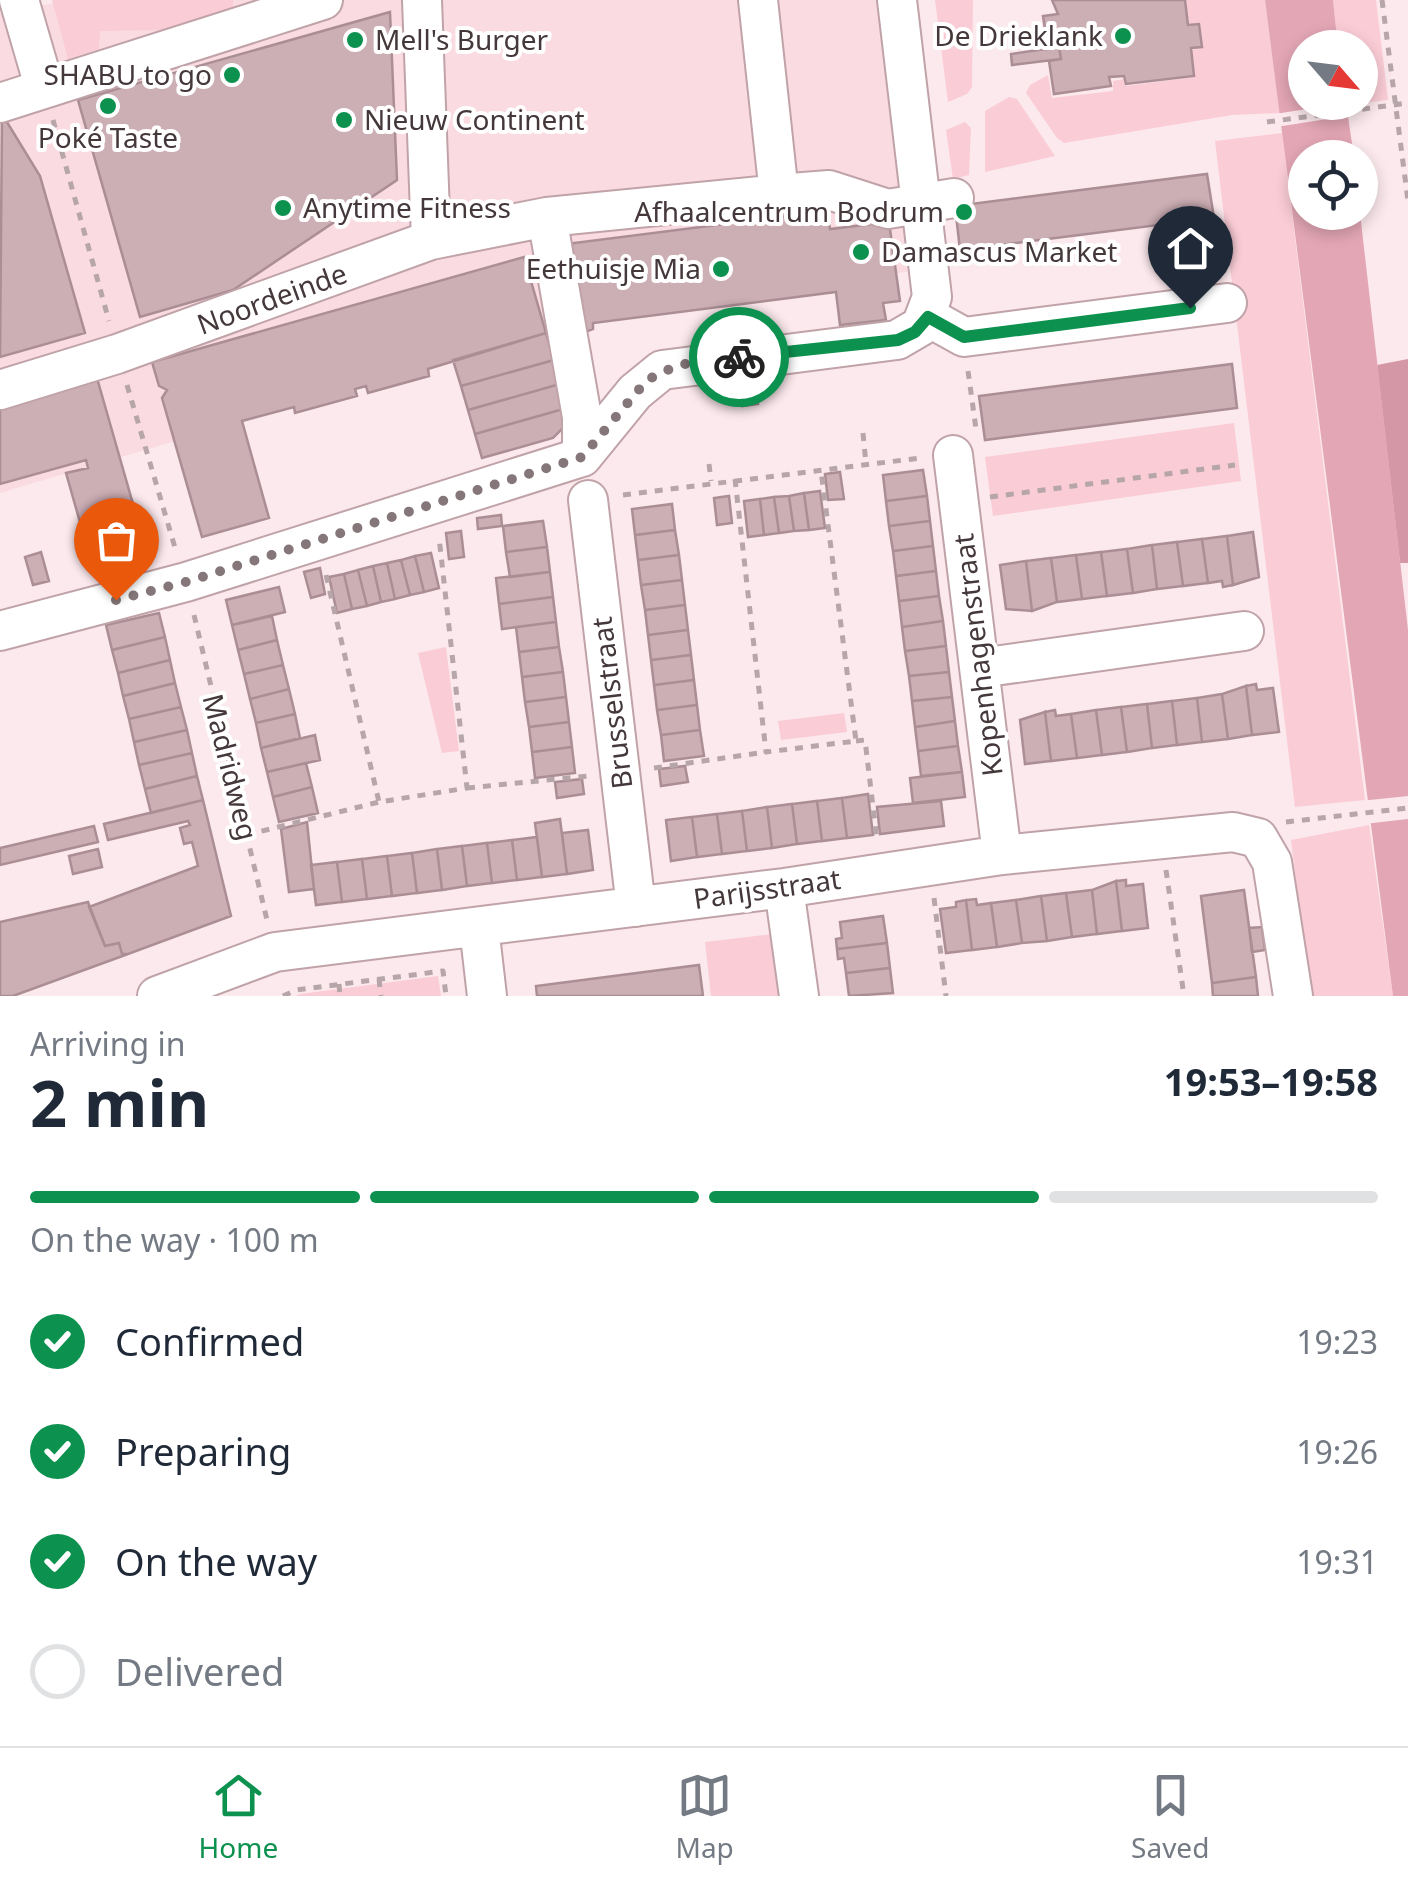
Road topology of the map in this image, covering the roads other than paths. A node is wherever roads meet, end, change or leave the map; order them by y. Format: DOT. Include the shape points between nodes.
graph roads {
  1 [pos="19,0"];
  2 [pos="323,0"];
  3 [pos="422,0"];
  4 [pos="758,0"];
  5 [pos="898,0"];
  6 [pos="44,86"];
  7 [pos="0,104"];
  8 [pos="779,194"];
  9 [pos="939,200"];
  10 [pos="547,217"];
  11 [pos="431,240"];
  12 [pos="1227,303"];
  13 [pos="924,322"];
  14 [pos="0,390"];
  15 [pos="953,455"];
  16 [pos="582,457"];
  17 [pos="588,500"];
  18 [pos="0,630"];
  19 [pos="1244,632"];
  20 [pos="980,668"];
  21 [pos="1002,855"];
  22 [pos="784,888"];
  23 [pos="636,907"];
  24 [pos="479,926"];
  25 [pos="158,996"];
  26 [pos="487,996"];
  27 [pos="799,996"];
  28 [pos="1293,996"];
  1 -- 6 [label="street"];
  2 -- 6 [label="street"];
  3 -- 11 [label="street"];
  4 -- 8 [label="street"];
  5 -- 9 [label="street"];
  6 -- 7 [label="street"];
  8 -- 9 [label="street, Noordeinde" via="828,190 888,209"];
  8 -- 10 [label="street, Noordeinde"];
  9 -- 13 [label="street"];
  10 -- 11 [label="street, Noordeinde"];
  10 -- 16 [label="street" via="582,417"];
  11 -- 14 [label="street, Noordeinde" via="136,348"];
  12 -- 13 [label="street" via="964,337"];
  13 -- 16 [label="street" via="898,340 662,370"];
  15 -- 20 [label="street, Kopenhagenstraat"];
  16 -- 18 [label="street" via="186,582"];
  17 -- 23 [label="street, Brusselstraat"];
  19 -- 20 [label="street"];
  20 -- 21 [label="street, Kopenhagenstraat"];
  21 -- 22 [label="street, Parijsstraat"];
  21 -- 28 [label="street, Parijsstraat" via="1233,832 1258,838 1272,862"];
  22 -- 23 [label="street, Parijsstraat"];
  22 -- 27 [label="street"];
  23 -- 24 [label="street, Parijsstraat"];
  24 -- 25 [label="street, Parijsstraat" via="274,952"];
  24 -- 26 [label="street"];
}
